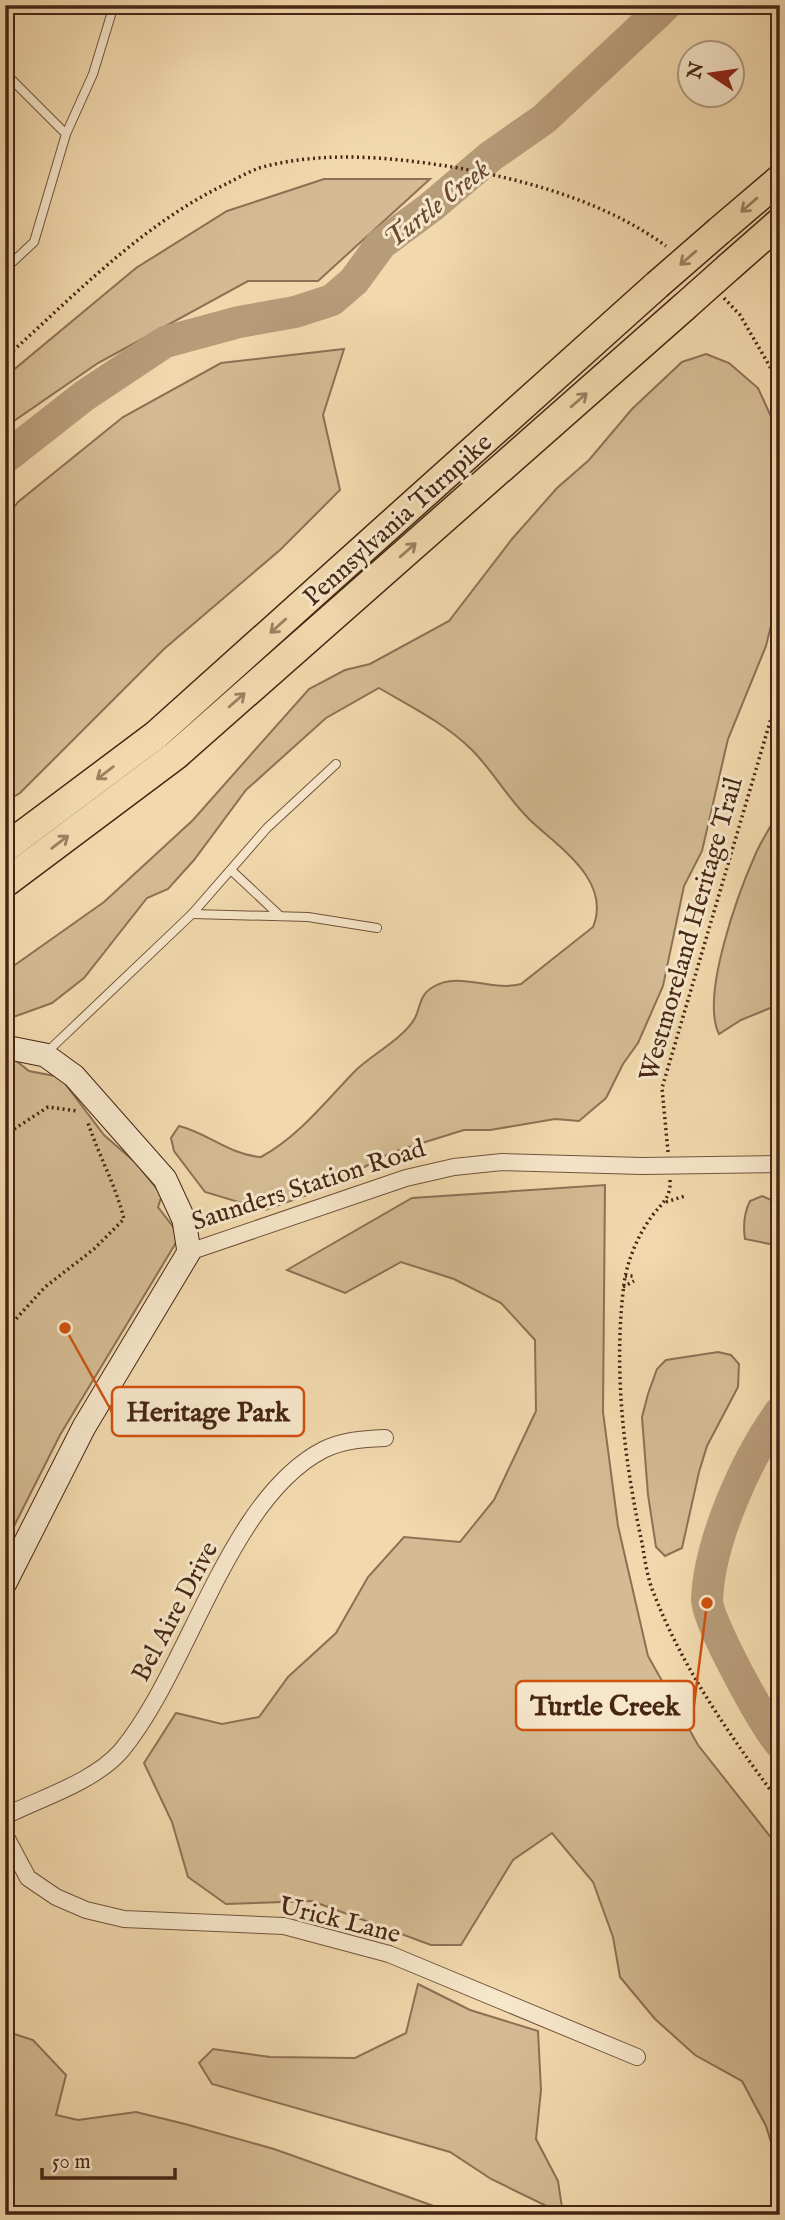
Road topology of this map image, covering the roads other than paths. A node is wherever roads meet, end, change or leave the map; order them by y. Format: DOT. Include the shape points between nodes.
graph roads {
  1 [pos="114,5"];
  2 [pos="5,73"];
  3 [pos="66,134"];
  4 [pos="780,179"];
  5 [pos="780,222"];
  6 [pos="5,269"];
  7 [pos="337,764"];
  8 [pos="5,848"];
  9 [pos="231,870"];
  10 [pos="5,883"];
  11 [pos="192,914"];
  12 [pos="279,916"];
  13 [pos="377,928"];
  14 [pos="5,1047"];
  15 [pos="45,1055"];
  16 [pos="780,1164"];
  17 [pos="189,1252"];
  18 [pos="385,1438"];
  19 [pos="5,1583"];
  20 [pos="5,1815"];
  21 [pos="5,1835"];
  22 [pos="637,2057"];
  1 -- 3 [label="lane" via="93,74"];
  2 -- 3 [label="lane"];
  3 -- 6 [label="lane" via="34,242"];
  4 -- 8 [label="highway, Pennsylvania Turnpike, one-way, bridge" via="156,735"];
  10 -- 5 [label="highway, Pennsylvania Turnpike, one-way, bridge" via="176,755"];
  7 -- 9 [label="lane" via="267,828"];
  9 -- 11 [label="lane"];
  9 -- 12 [label="lane"];
  11 -- 12 [label="lane"];
  11 -- 15 [label="lane"];
  12 -- 13 [label="lane"];
  14 -- 15 [label="street"];
  15 -- 17 [label="street" via="74,1076 165,1180 184,1220"];
  16 -- 17 [label="street, Saunders Station Road" via="502,1162 454,1167 406,1178"];
  17 -- 19 [label="street, Saunders Station Road" via="84,1427"];
  18 -- 20 [label="street, Bel Aire Drive" via="348,1440 296,1469 258,1510 143,1721 118,1754 88,1776"];
  21 -- 22 [label="street, Urick Lane" via="28,1878 86,1910 124,1919 284,1926 389,1954"];
}
